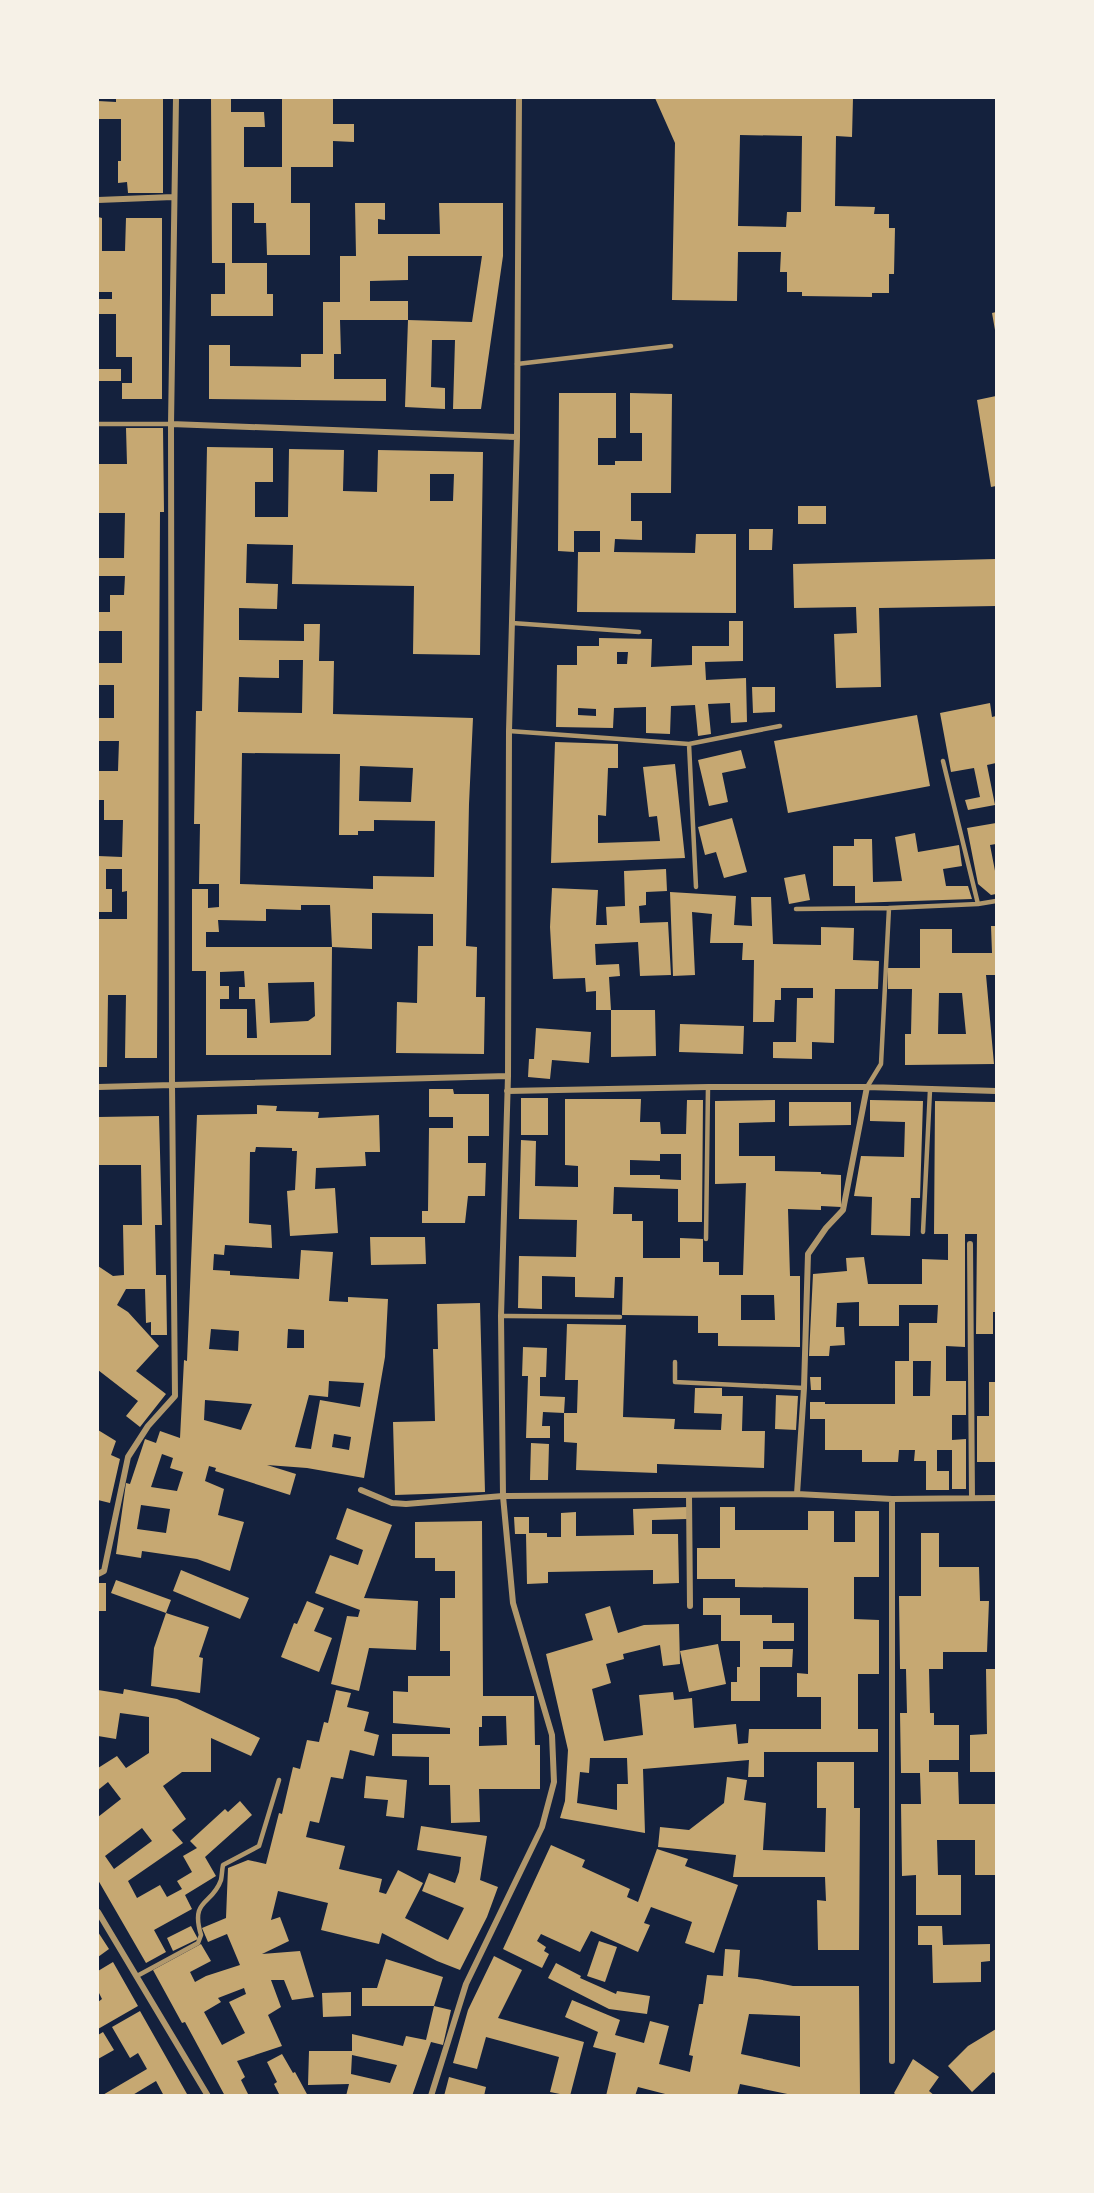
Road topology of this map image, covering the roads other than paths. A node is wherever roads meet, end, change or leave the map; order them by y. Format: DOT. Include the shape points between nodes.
graph roads {
  1 [pos="176,98"];
  2 [pos="519,98"];
  3 [pos="173,197"];
  4 [pos="98,200"];
  5 [pos="671,346"];
  6 [pos="517,364"];
  7 [pos="98,424"];
  8 [pos="171,424"];
  9 [pos="517,437"];
  10 [pos="512,623"];
  11 [pos="639,632"];
  12 [pos="780,726"];
  13 [pos="509,732"];
  14 [pos="689,744"];
  15 [pos="943,761"];
  16 [pos="696,887"];
  17 [pos="996,901"];
  18 [pos="978,904"];
  19 [pos="889,908"];
  20 [pos="796,909"];
  21 [pos="507,1076"];
  22 [pos="172,1085"];
  23 [pos="98,1087"];
  24 [pos="708,1087"];
  25 [pos="867,1087"];
  26 [pos="930,1090"];
  27 [pos="507,1091"];
  28 [pos="996,1091"];
  29 [pos="923,1232"];
  30 [pos="706,1239"];
  31 [pos="970,1244"];
  32 [pos="501,1316"];
  33 [pos="620,1317"];
  34 [pos="675,1362"];
  35 [pos="804,1388"];
  36 [pos="361,1490"];
  37 [pos="797,1494"];
  38 [pos="689,1495"];
  39 [pos="503,1496"];
  40 [pos="972,1498"];
  41 [pos="996,1498"];
  42 [pos="892,1499"];
  43 [pos="98,1575"];
  44 [pos="690,1606"];
  45 [pos="279,1780"];
  46 [pos="98,1912"];
  47 [pos="137,1976"];
  48 [pos="892,2061"];
  49 [pos="208,2096"];
  50 [pos="431,2096"];
  1 -- 3 [label="street"];
  2 -- 6 [label="street"];
  3 -- 4 [label="street"];
  3 -- 8 [label="street"];
  5 -- 6 [label="lane"];
  6 -- 9 [label="street"];
  7 -- 8 [label="lane"];
  8 -- 9 [label="street"];
  8 -- 22 [label="street"];
  9 -- 10 [label="street"];
  10 -- 11 [label="lane"];
  10 -- 13 [label="street"];
  12 -- 14 [label="lane"];
  13 -- 14 [label="lane"];
  13 -- 21 [label="street"];
  14 -- 16 [label="lane"];
  15 -- 18 [label="lane"];
  17 -- 18 [label="lane"];
  18 -- 19 [label="lane"];
  19 -- 20 [label="lane"];
  19 -- 25 [label="lane" via="880,1064"];
  21 -- 22 [label="street"];
  21 -- 27 [label="street"];
  22 -- 23 [label="street"];
  22 -- 43 [label="street" via="175,1396 148,1426 128,1457 104,1571"];
  24 -- 25 [label="street"];
  24 -- 27 [label="street"];
  24 -- 30 [label="lane"];
  25 -- 26 [label="street"];
  25 -- 35 [label="street" via="843,1210 808,1254"];
  26 -- 28 [label="street"];
  26 -- 29 [label="lane"];
  27 -- 32 [label="street"];
  31 -- 40 [label="street"];
  32 -- 33 [label="lane"];
  32 -- 39 [label="street"];
  34 -- 35 [label="lane" via="675,1382"];
  35 -- 37 [label="street"];
  36 -- 39 [label="street" via="392,1503 406,1504"];
  37 -- 38 [label="street"];
  37 -- 42 [label="street"];
  38 -- 39 [label="street"];
  38 -- 44 [label="street"];
  39 -- 50 [label="street" via="513,1603 552,1735 554,1782 542,1827 466,1984"];
  40 -- 41 [label="street"];
  40 -- 42 [label="street"];
  42 -- 48 [label="street"];
  45 -- 47 [label="lane" via="259,1846 223,1865 220,1882 198,1908 198,1943"];
  46 -- 47 [label="street"];
  47 -- 49 [label="street"];
}
